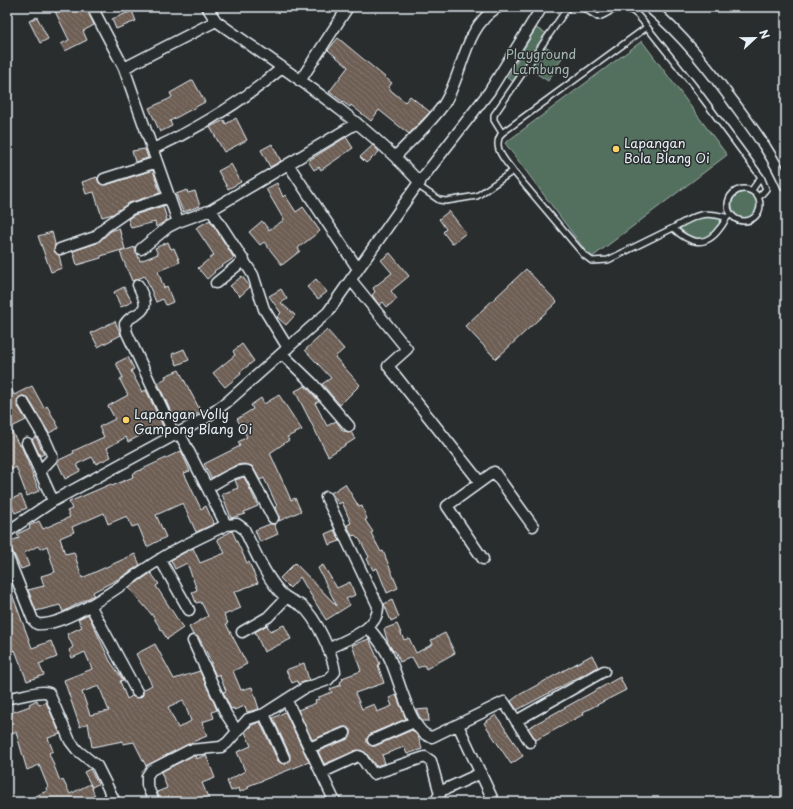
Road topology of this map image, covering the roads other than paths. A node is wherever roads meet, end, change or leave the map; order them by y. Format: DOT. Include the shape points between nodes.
graph roads {
  1 [pos="92,7"];
  2 [pos="207,7"];
  3 [pos="348,7"];
  4 [pos="498,7"];
  5 [pos="542,7"];
  6 [pos="568,7"];
  7 [pos="582,7"];
  8 [pos="649,7"];
  9 [pos="216,21"];
  10 [pos="647,27"];
  11 [pos="124,68"];
  12 [pos="282,68"];
  13 [pos="300,80"];
  14 [pos="357,123"];
  15 [pos="502,133"];
  16 [pos="153,148"];
  17 [pos="396,156"];
  18 [pos="157,162"];
  19 [pos="288,164"];
  20 [pos="513,171"];
  21 [pos="761,177"];
  22 [pos="104,179"];
  23 [pos="419,184"];
  24 [pos="786,186"];
  25 [pos="752,190"];
  26 [pos="169,197"];
  27 [pos="759,197"];
  28 [pos="211,210"];
  29 [pos="731,214"];
  30 [pos="725,217"];
  31 [pos="178,222"];
  32 [pos="673,228"];
  33 [pos="60,249"];
  34 [pos="141,250"];
  35 [pos="244,260"];
  36 [pos="358,269"];
  37 [pos="351,280"];
  38 [pos="216,283"];
  39 [pos="138,285"];
  40 [pos="285,351"];
  41 [pos="23,402"];
  42 [pos="348,426"];
  43 [pos="177,435"];
  44 [pos="27,443"];
  45 [pos="40,471"];
  46 [pos="480,482"];
  47 [pos="208,487"];
  48 [pos="326,497"];
  49 [pos="53,501"];
  50 [pos="273,518"];
  51 [pos="226,525"];
  52 [pos="533,526"];
  53 [pos="8,528"];
  54 [pos="7,555"];
  55 [pos="483,558"];
  56 [pos="160,559"];
  57 [pos="286,598"];
  58 [pos="90,605"];
  59 [pos="189,610"];
  60 [pos="368,627"];
  61 [pos="242,632"];
  62 [pos="194,641"];
  63 [pos="328,649"];
  64 [pos="604,671"];
  65 [pos="137,692"];
  66 [pos="7,698"];
  67 [pos="287,701"];
  68 [pos="264,714"];
  69 [pos="516,721"];
  70 [pos="414,722"];
  71 [pos="458,725"];
  72 [pos="237,731"];
  73 [pos="345,733"];
  74 [pos="373,740"];
  75 [pos="530,742"];
  76 [pos="309,748"];
  77 [pos="284,758"];
  78 [pos="321,773"];
  79 [pos="481,773"];
  80 [pos="446,790"];
  81 [pos="116,802"];
  82 [pos="154,802"];
  83 [pos="335,802"];
  84 [pos="435,802"];
  85 [pos="494,802"];
  1 -- 11 [label="street"];
  2 -- 9 [label="street"];
  3 -- 13 [label="street"];
  4 -- 17 [label="street" via="480,21 472,34 455,83 444,104"];
  5 -- 23 [label="street" via="489,92"];
  6 -- 15 [label="lane" via="494,115 494,120"];
  7 -- 10 [label="lane" via="598,17 618,9 630,8"];
  8 -- 24 [label="street" via="690,45 713,75 756,133"];
  9 -- 11 [label="street"];
  9 -- 12 [label="street"];
  10 -- 15 [label="lane"];
  10 -- 21 [label="lane"];
  11 -- 16 [label="street"];
  12 -- 13 [label="street"];
  12 -- 16 [label="street" via="247,96 172,140"];
  13 -- 14 [label="street"];
  14 -- 17 [label="street"];
  14 -- 19 [label="street"];
  15 -- 20 [label="lane" via="498,140 499,152"];
  16 -- 18 [label="street"];
  17 -- 23 [label="street"];
  18 -- 22 [label="street"];
  18 -- 26 [label="street"];
  19 -- 28 [label="street"];
  19 -- 36 [label="street"];
  20 -- 23 [label="lane" via="477,196 446,202 439,200"];
  20 -- 32 [label="lane" via="584,255 592,261 608,260"];
  21 -- 25 [label="lane"];
  21 -- 27 [label="lane" via="766,189"];
  23 -- 36 [label="street"];
  25 -- 27 [label="lane"];
  25 -- 29 [label="lane" via="743,188 732,195 728,203"];
  26 -- 31 [label="street"];
  26 -- 33 [label="street" via="131,209 95,237"];
  27 -- 29 [label="lane" via="760,210 751,220 738,220"];
  28 -- 31 [label="street"];
  28 -- 35 [label="street"];
  29 -- 30 [label="lane"];
  30 -- 32 [label="lane" via="711,213 701,214"];
  30 -- 32 [label="lane" via="716,234 700,242 690,241"];
  31 -- 34 [label="street" via="168,227"];
  35 -- 38 [label="street"];
  35 -- 40 [label="street" via="253,275 264,309"];
  36 -- 37 [label="street"];
  37 -- 40 [label="street" via="328,312"];
  37 -- 46 [label="street" via="407,349 388,366"];
  39 -- 43 [label="street" via="145,308 127,320 127,333"];
  40 -- 42 [label="street"];
  40 -- 43 [label="street" via="227,402"];
  41 -- 45 [label="street" via="52,455"];
  43 -- 47 [label="street"];
  43 -- 49 [label="street"];
  44 -- 45 [label="street"];
  45 -- 49 [label="street"];
  46 -- 52 [label="street" via="494,472"];
  46 -- 55 [label="street" via="447,506"];
  47 -- 50 [label="street" via="238,472 248,471"];
  47 -- 51 [label="street"];
  48 -- 60 [label="street" via="378,606 377,617"];
  49 -- 53 [label="street"];
  51 -- 56 [label="street"];
  51 -- 57 [label="street" via="237,524 244,529 275,585"];
  54 -- 58 [label="street" via="29,613 37,624 59,622"];
  56 -- 58 [label="street"];
  56 -- 59 [label="street"];
  57 -- 61 [label="street" via="268,617"];
  57 -- 63 [label="street" via="307,611"];
  58 -- 65 [label="street"];
  60 -- 63 [label="street"];
  60 -- 70 [label="street" via="388,654"];
  62 -- 72 [label="street" via="226,714"];
  63 -- 67 [label="street" via="334,675 328,680 297,692"];
  64 -- 69 [label="street"];
  66 -- 81 [label="street" via="19,698 43,691 49,693 70,741 97,766"];
  67 -- 68 [label="street"];
  67 -- 76 [label="street"];
  68 -- 72 [label="street" via="248,719"];
  68 -- 77 [label="street"];
  69 -- 71 [label="street" via="504,702"];
  69 -- 75 [label="street"];
  70 -- 71 [label="street" via="424,735 432,737"];
  70 -- 74 [label="street"];
  71 -- 79 [label="street"];
  72 -- 82 [label="street" via="221,747 190,750 151,770 147,776 147,785"];
  73 -- 76 [label="street"];
  76 -- 78 [label="street"];
  78 -- 83 [label="street"];
  78 -- 84 [label="street" via="358,756 373,774 425,757 431,761 440,794"];
  79 -- 80 [label="street"];
  79 -- 85 [label="street"];
}
